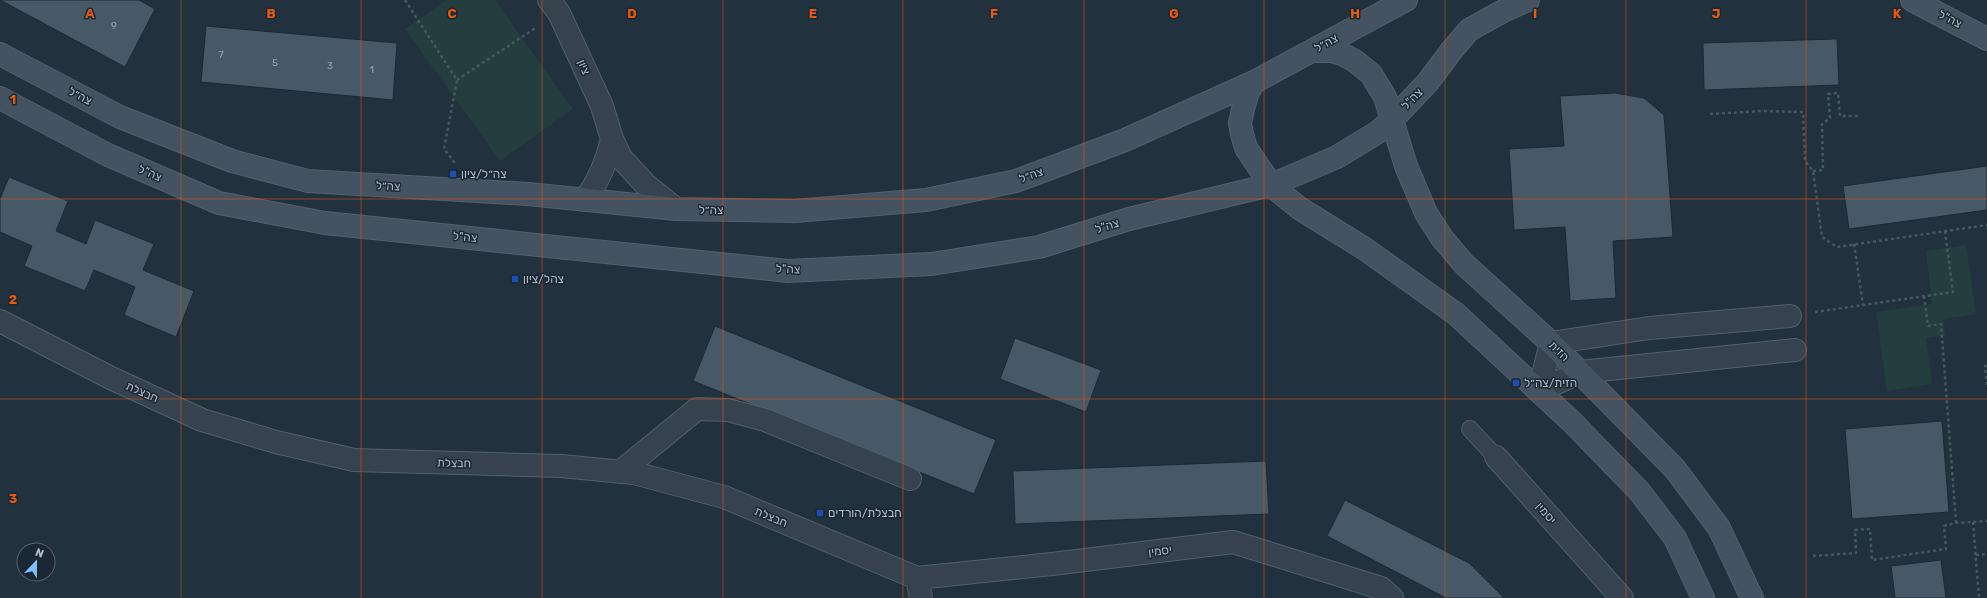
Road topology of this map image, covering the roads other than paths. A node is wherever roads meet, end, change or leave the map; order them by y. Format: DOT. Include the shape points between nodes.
graph roads {
  1 [pos="1406,0"];
  2 [pos="1528,0"];
  3 [pos="1912,0"];
  4 [pos="554,6"];
  5 [pos="1987,39"];
  6 [pos="1312,51"];
  7 [pos="0,54"];
  8 [pos="1254,82"];
  9 [pos="0,98"];
  10 [pos="1393,119"];
  11 [pos="612,139"];
  12 [pos="1271,185"];
  13 [pos="585,200"];
  14 [pos="676,209"];
  15 [pos="1790,316"];
  16 [pos="0,321"];
  17 [pos="1551,343"];
  18 [pos="1795,350"];
  19 [pos="1580,372"];
  20 [pos="1539,390"];
  21 [pos="1470,429"];
  22 [pos="1496,457"];
  23 [pos="620,472"];
  24 [pos="910,479"];
  25 [pos="919,588"];
  26 [pos="1392,598"];
  27 [pos="1622,598"];
  28 [pos="1703,598"];
  29 [pos="1752,598"];
  1 -- 6 [label="main road, צה״ל"];
  2 -- 10 [label="main road, צה\"ל" via="1469,30 1428,82"];
  3 -- 5 [label="main road, צה\"ל"];
  4 -- 11 [label="street, ציון" via="602,106"];
  6 -- 8 [label="main road, צה״ל"];
  6 -- 10 [label="main road" via="1342,54 1371,74 1385,97"];
  7 -- 13 [label="main road, צה״ל" via="120,117 232,161 308,181"];
  8 -- 12 [label="main road" via="1248,92 1240,123 1246,148"];
  8 -- 14 [label="main road, צה״ל" via="1125,140 1016,181 926,200 802,211"];
  9 -- 12 [label="main road, צה\"ל" via="108,155 219,203 325,223 788,270 931,264 1039,247 1129,219"];
  10 -- 12 [label="main road, צה\"ל" via="1378,132 1337,157"];
  10 -- 17 [label="main road, הזית" via="1406,166 1426,213 1442,238 1464,264"];
  11 -- 13 [label="street" via="602,174"];
  11 -- 14 [label="street, ציון" via="621,158 631,170"];
  12 -- 20 [label="main road" via="1299,208 1365,249 1456,314"];
  13 -- 14 [label="main road, צה״ל"];
  15 -- 17 [label="street" via="1650,328"];
  16 -- 23 [label="street, חבצלת" via="111,378 202,420 276,442 354,460 561,466"];
  17 -- 19 [label="main road, הזית"];
  17 -- 20 [label="street"];
  18 -- 19 [label="street"];
  19 -- 20 [label="street"];
  19 -- 29 [label="main road, הזית" via="1675,469 1719,528"];
  20 -- 28 [label="main road" via="1638,491 1675,538"];
  21 -- 22 [label="lane, יסמין"];
  22 -- 27 [label="street, יסמין"];
  23 -- 24 [label="street" via="696,409 728,410 765,420"];
  23 -- 25 [label="street, חבצלת" via="634,473 724,497"];
  25 -- 26 [label="street, יסמין" via="1052,564 1233,542 1380,588"];
}
